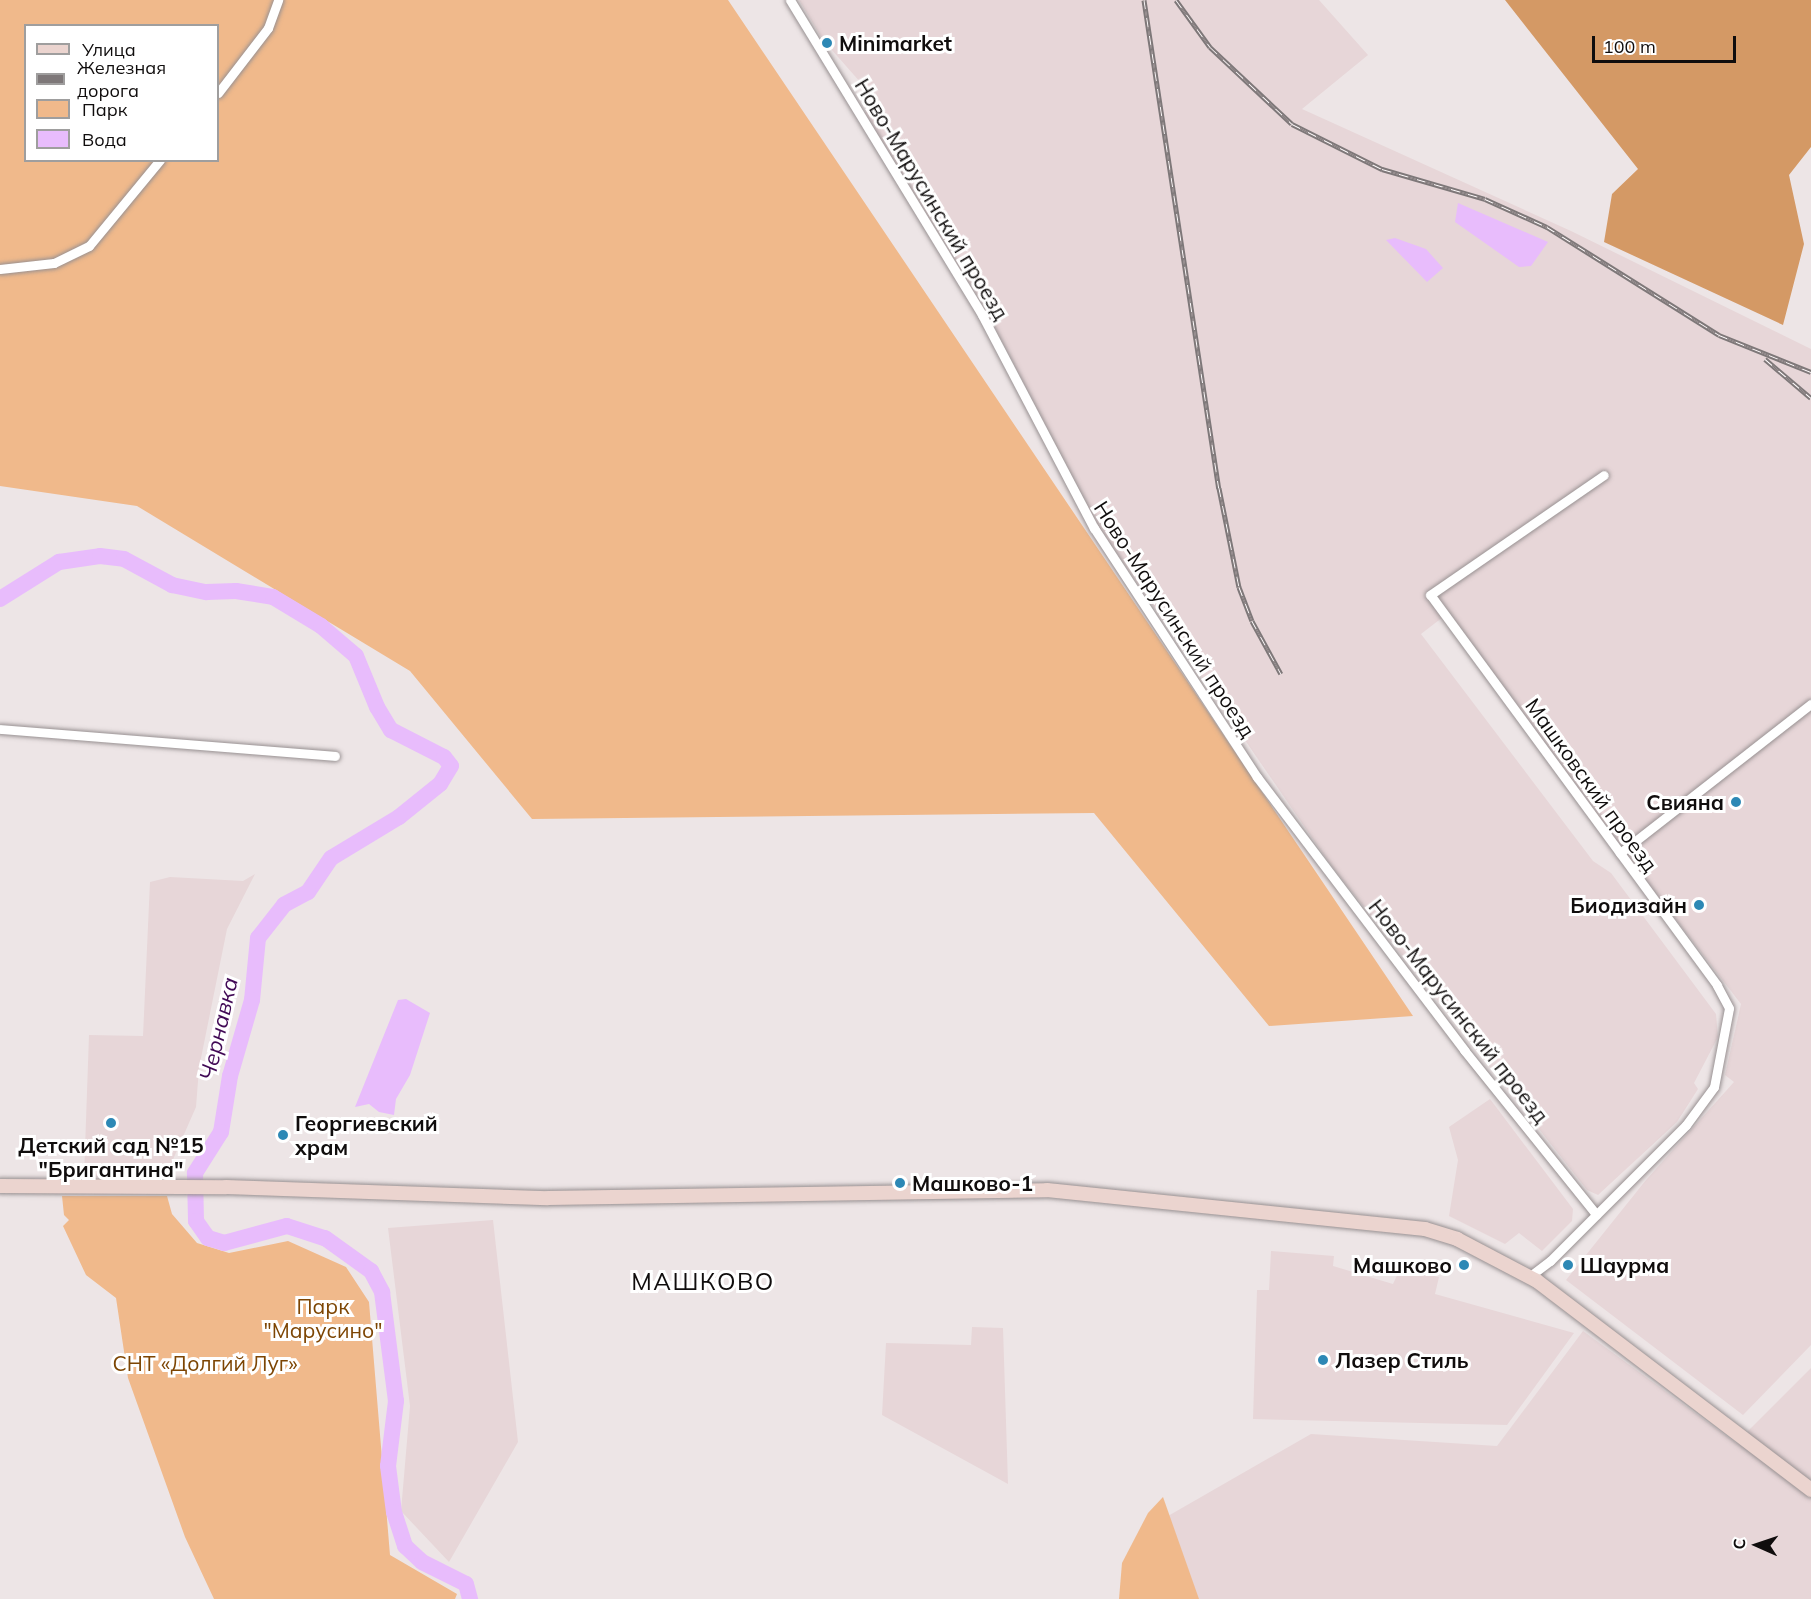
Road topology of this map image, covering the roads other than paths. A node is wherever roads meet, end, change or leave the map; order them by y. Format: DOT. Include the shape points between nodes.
graph roads {
  1 [pos="278,0"];
  2 [pos="790,0"];
  3 [pos="219,92"];
  4 [pos="158,162"];
  5 [pos="0,269"];
  6 [pos="1604,475"];
  7 [pos="1811,704"];
  8 [pos="0,729"];
  9 [pos="335,756"];
  10 [pos="1620,854"];
  11 [pos="0,1186"];
  12 [pos="1596,1214"];
  13 [pos="1530,1276"];
  14 [pos="1811,1490"];
  1 -- 3 [label="street" via="268,28"];
  2 -- 12 [label="street, Ново-Марусинский проезд" via="982,315 1094,528 1257,777 1464,1050"];
  4 -- 5 [label="street" via="89,246 54,263"];
  6 -- 10 [label="street, Машковский проезд" via="1430,595"];
  7 -- 10 [label="street"];
  8 -- 9 [label="street"];
  10 -- 12 [label="street, Машковский проезд" via="1729,1008 1714,1087 1686,1125"];
  11 -- 13 [label="street" via="226,1187 493,1198 1086,1192 1425,1229 1456,1239"];
  12 -- 13 [label="street, Машковский проезд"];
  13 -- 14 [label="street"];
}
